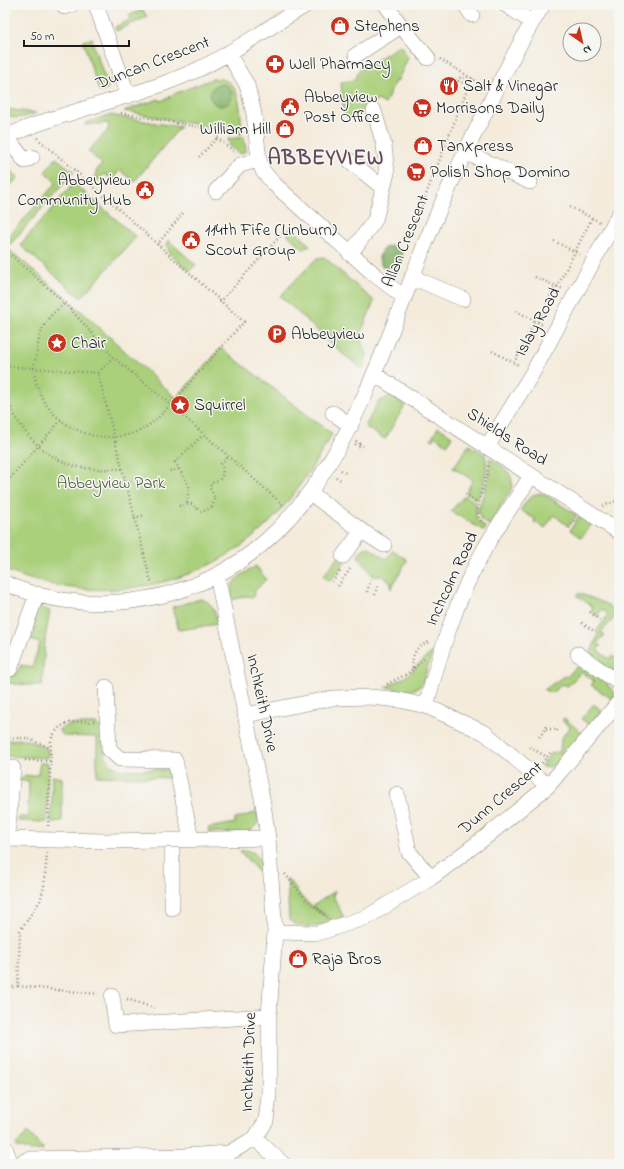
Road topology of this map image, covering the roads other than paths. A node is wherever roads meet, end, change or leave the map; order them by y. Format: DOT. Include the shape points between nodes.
graph roads {
  1 [pos="96,5"];
  2 [pos="306,5"];
  3 [pos="386,5"];
  4 [pos="506,5"];
  5 [pos="543,5"];
  6 [pos="284,10"];
  7 [pos="532,22"];
  8 [pos="401,26"];
  9 [pos="228,53"];
  10 [pos="356,56"];
  11 [pos="428,58"];
  12 [pos="128,96"];
  13 [pos="374,111"];
  14 [pos="5,136"];
  15 [pos="465,152"];
  16 [pos="32,157"];
  17 [pos="259,160"];
  18 [pos="350,161"];
  19 [pos="530,182"];
  20 [pos="383,188"];
  21 [pos="216,191"];
  22 [pos="619,214"];
  23 [pos="350,254"];
  24 [pos="412,277"];
  25 [pos="404,297"];
  26 [pos="463,299"];
  27 [pos="374,374"];
  28 [pos="333,413"];
  29 [pos="353,437"];
  30 [pos="488,454"];
  31 [pos="531,476"];
  32 [pos="310,493"];
  33 [pos="362,531"];
  34 [pos="619,532"];
  35 [pos="384,545"];
  36 [pos="348,560"];
  37 [pos="217,575"];
  38 [pos="5,583"];
  39 [pos="37,594"];
  40 [pos="578,654"];
  41 [pos="5,670"];
  42 [pos="619,683"];
  43 [pos="106,687"];
  44 [pos="619,702"];
  45 [pos="426,706"];
  46 [pos="246,715"];
  47 [pos="16,766"];
  48 [pos="548,786"];
  49 [pos="397,794"];
  50 [pos="268,838"];
  51 [pos="6,839"];
  52 [pos="191,839"];
  53 [pos="172,840"];
  54 [pos="431,878"];
  55 [pos="172,908"];
  56 [pos="275,932"];
  57 [pos="112,996"];
  58 [pos="268,1016"];
  59 [pos="255,1138"];
  60 [pos="5,1148"];
  61 [pos="11,1164"];
  62 [pos="19,1164"];
  63 [pos="283,1164"];
  1 -- 12 [label="street"];
  2 -- 6 [label="street, Duncan Crescent"];
  3 -- 8 [label="street"];
  4 -- 7 [label="street"];
  5 -- 7 [label="street, Allan Crescent"];
  6 -- 9 [label="street, Duncan Crescent"];
  7 -- 15 [label="street, Allan Crescent"];
  8 -- 10 [label="street"];
  8 -- 11 [label="street"];
  9 -- 12 [label="street, Duncan Crescent" via="199,69"];
  9 -- 17 [label="street" via="247,85 254,114"];
  12 -- 14 [label="street, Duncan Crescent"];
  13 -- 20 [label="street" via="384,145 387,173"];
  14 -- 16 [label="street" via="25,161"];
  15 -- 19 [label="street"];
  15 -- 24 [label="street, Allan Crescent"];
  17 -- 21 [label="street" via="240,165"];
  17 -- 23 [label="street" via="273,183"];
  18 -- 20 [label="street"];
  20 -- 23 [label="street" via="375,220"];
  22 -- 30 [label="street, Islay Road"];
  23 -- 25 [label="street"];
  24 -- 25 [label="street, Allan Crescent"];
  24 -- 26 [label="street"];
  25 -- 27 [label="street, Allan Crescent"];
  27 -- 29 [label="street, Allan Crescent"];
  27 -- 30 [label="street, Shields Road"];
  28 -- 29 [label="street"];
  29 -- 32 [label="street, Allan Crescent"];
  30 -- 31 [label="street, Shields Road"];
  31 -- 34 [label="street, Shields Road"];
  31 -- 45 [label="street, Inchcolm Road" via="479,560 450,625 436,665"];
  32 -- 33 [label="street"];
  32 -- 37 [label="street, Allan Crescent" via="274,534 254,552"];
  33 -- 35 [label="street"];
  33 -- 36 [label="street"];
  37 -- 39 [label="street, Allan Crescent" via="184,590 154,598 115,603 68,601"];
  37 -- 46 [label="street, Inchkeith Drive"];
  38 -- 39 [label="street, Allan Crescent"];
  39 -- 41 [label="street" via="10,669"];
  40 -- 42 [label="street"];
  43 -- 52 [label="street" via="109,749 120,758 175,760"];
  44 -- 48 [label="street, Dunn Crescent"];
  45 -- 46 [label="street" via="371,697 333,698"];
  45 -- 48 [label="street" via="485,733"];
  46 -- 50 [label="street, Inchkeith Drive"];
  47 -- 51 [label="street"];
  48 -- 54 [label="street, Dunn Crescent"];
  49 -- 54 [label="street" via="409,852"];
  50 -- 52 [label="street"];
  50 -- 56 [label="street, Inchkeith Drive"];
  51 -- 53 [label="street"];
  52 -- 53 [label="street"];
  53 -- 55 [label="street"];
  54 -- 56 [label="street, Dunn Crescent" via="367,917 318,933"];
  56 -- 58 [label="street, Inchkeith Drive"];
  57 -- 58 [label="street" via="116,1025"];
  58 -- 59 [label="street, Inchkeith Drive" via="269,1095 266,1121"];
  59 -- 62 [label="street, Inchkeith Drive" via="228,1153 29,1159"];
  59 -- 63 [label="street"];
  60 -- 61 [label="street"];
}
